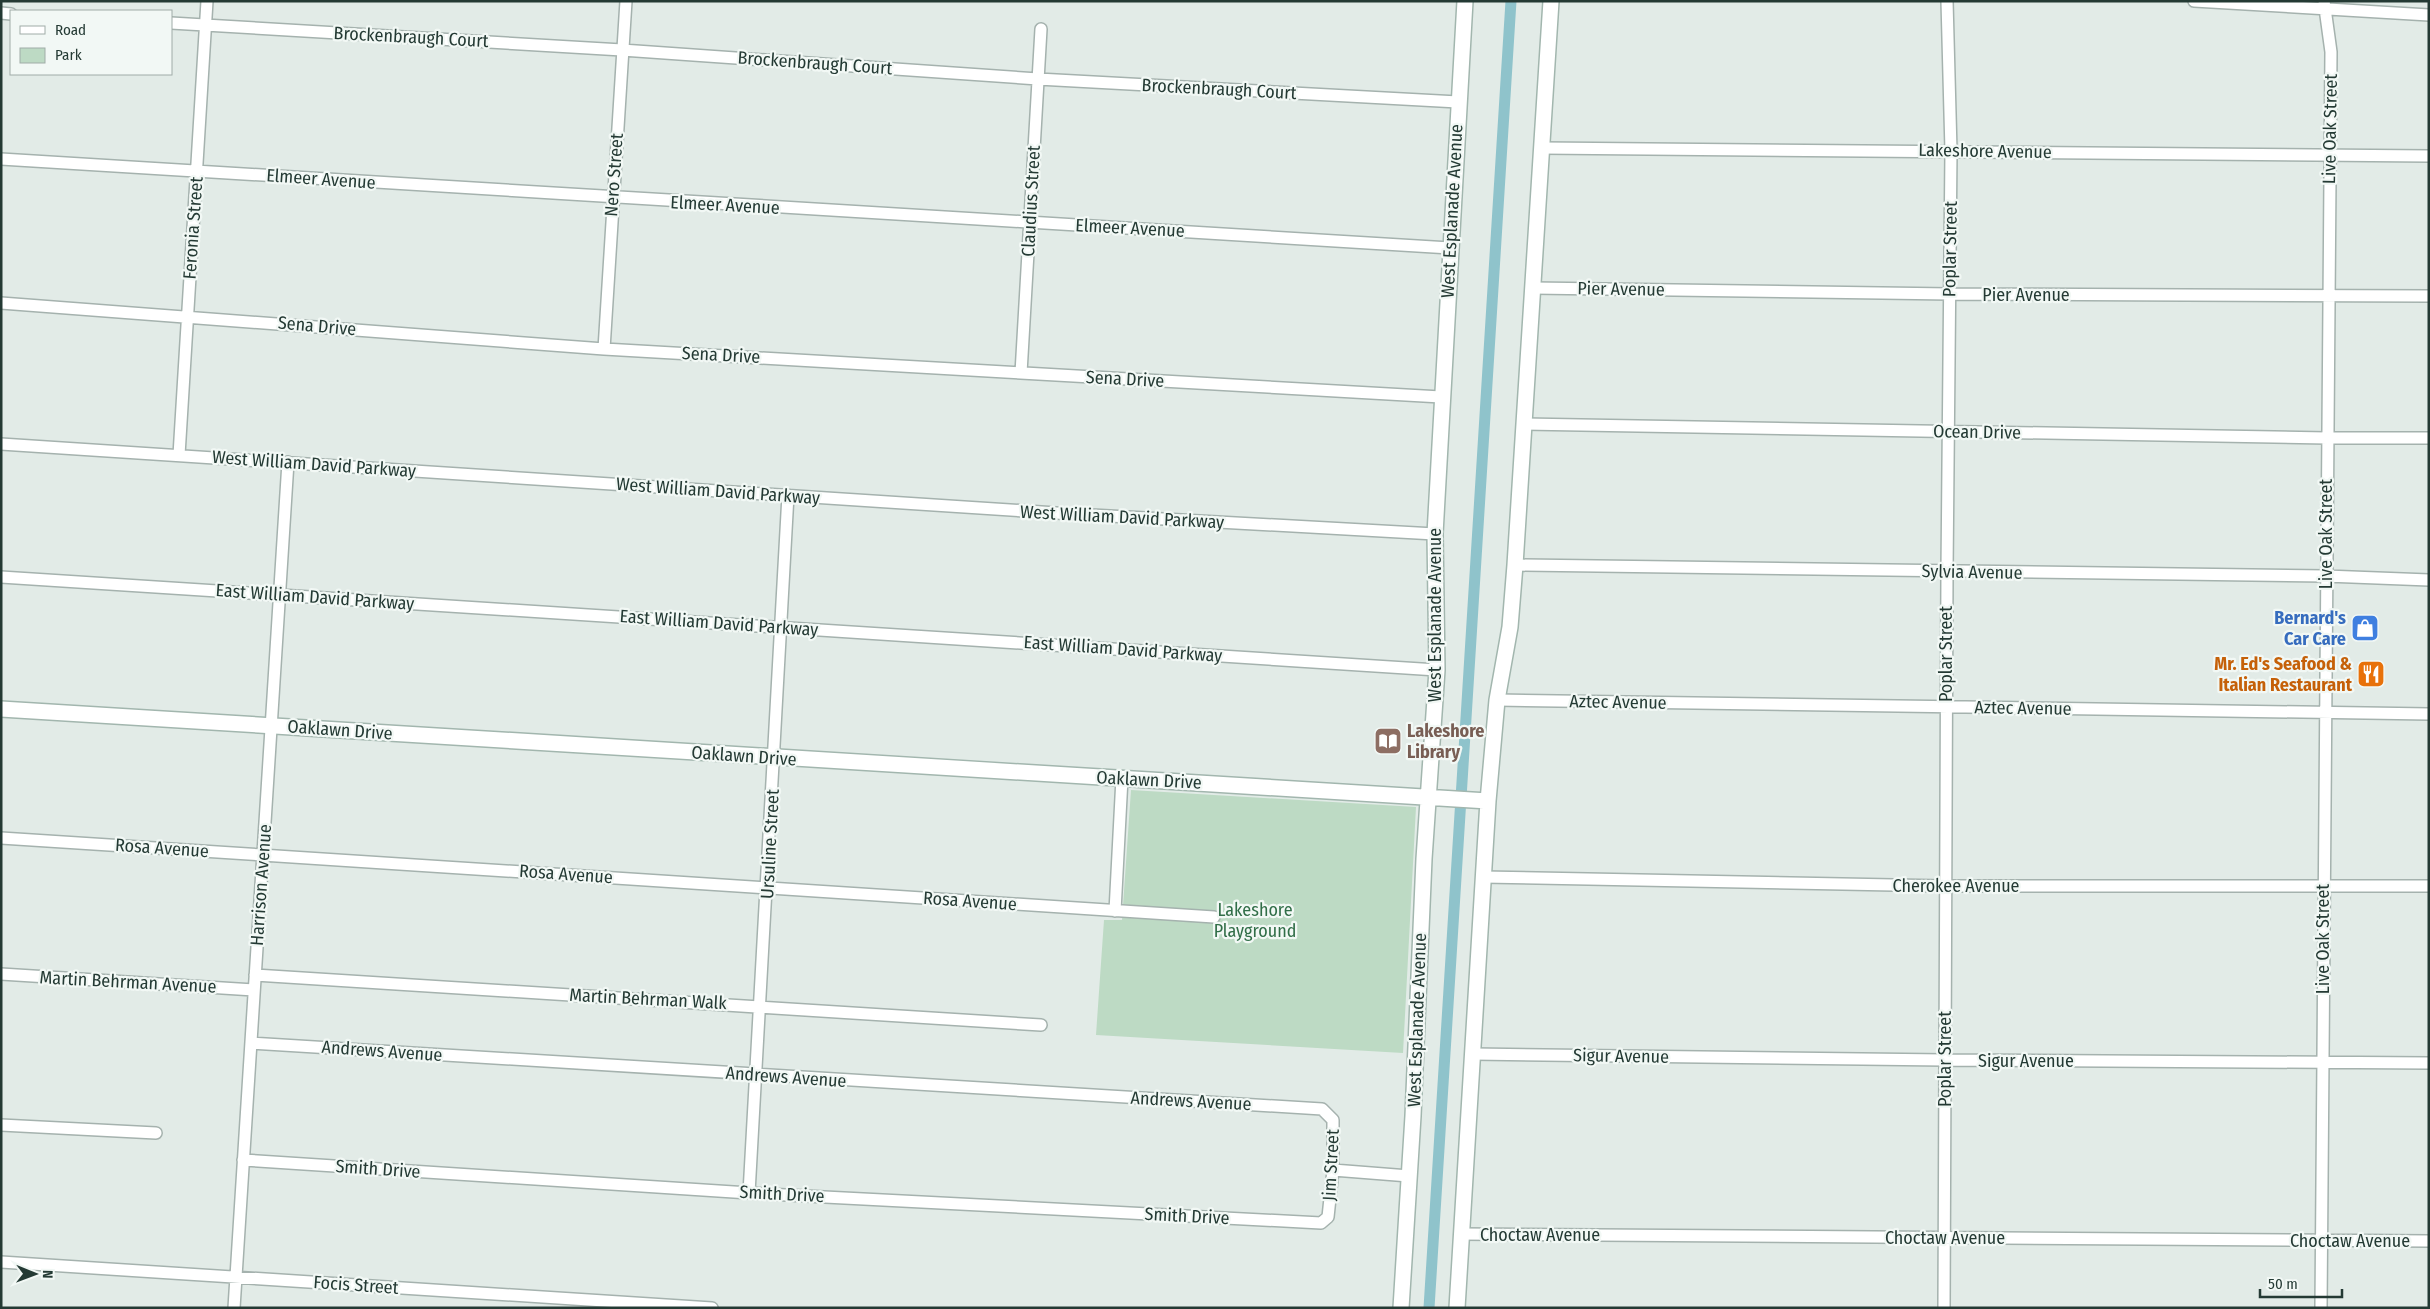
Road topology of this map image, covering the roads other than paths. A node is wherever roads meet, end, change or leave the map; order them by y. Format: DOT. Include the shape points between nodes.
graph roads {
  1 [pos="207,1"];
  2 [pos="626,1"];
  3 [pos="1464,1"];
  4 [pos="1551,1"];
  5 [pos="1947,1"];
  6 [pos="2194,1"];
  7 [pos="2324,5"];
  8 [pos="2429,15"];
  9 [pos="172,23"];
  10 [pos="206,25"];
  11 [pos="1041,29"];
  12 [pos="622,50"];
  13 [pos="1038,79"];
  14 [pos="1458,102"];
  15 [pos="1542,148"];
  16 [pos="1951,151"];
  17 [pos="2330,156"];
  18 [pos="2429,156"];
  19 [pos="1,159"];
  20 [pos="196,171"];
  21 [pos="612,198"];
  22 [pos="1030,222"];
  23 [pos="1450,248"];
  24 [pos="1533,288"];
  25 [pos="1950,294"];
  26 [pos="2328,296"];
  27 [pos="2429,296"];
  28 [pos="1,303"];
  29 [pos="187,315"];
  30 [pos="604,349"];
  31 [pos="1021,373"];
  32 [pos="1442,397"];
  33 [pos="1524,424"];
  34 [pos="1948,432"];
  35 [pos="2327,438"];
  36 [pos="2429,438"];
  37 [pos="1,444"];
  38 [pos="179,456"];
  39 [pos="288,462"];
  40 [pos="788,495"];
  41 [pos="1435,534"];
  42 [pos="1515,565"];
  43 [pos="1947,572"];
  44 [pos="2326,576"];
  45 [pos="1,577"];
  46 [pos="2429,580"];
  47 [pos="280,595"];
  48 [pos="782,626"];
  49 [pos="1437,670"];
  50 [pos="1497,700"];
  51 [pos="1946,706"];
  52 [pos="1,709"];
  53 [pos="2325,713"];
  54 [pos="2429,714"];
  55 [pos="271,726"];
  56 [pos="774,758"];
  57 [pos="1122,778"];
  58 [pos="1436,798"];
  59 [pos="1482,800"];
  60 [pos="1,838"];
  61 [pos="263,855"];
  62 [pos="1483,877"];
  63 [pos="1946,886"];
  64 [pos="2323,886"];
  65 [pos="2429,886"];
  66 [pos="768,887"];
  67 [pos="1115,911"];
  68 [pos="1214,917"];
  69 [pos="1,974"];
  70 [pos="255,975"];
  71 [pos="254,990"];
  72 [pos="760,1006"];
  73 [pos="1041,1024"];
  74 [pos="251,1043"];
  75 [pos="1472,1054"];
  76 [pos="1945,1060"];
  77 [pos="2322,1062"];
  78 [pos="2429,1063"];
  79 [pos="756,1075"];
  80 [pos="1322,1109"];
  81 [pos="1,1125"];
  82 [pos="156,1133"];
  83 [pos="243,1160"];
  84 [pos="1333,1170"];
  85 [pos="1409,1176"];
  86 [pos="749,1193"];
  87 [pos="1321,1223"];
  88 [pos="1461,1234"];
  89 [pos="1944,1238"];
  90 [pos="2321,1241"];
  91 [pos="2429,1242"];
  92 [pos="1,1262"];
  93 [pos="236,1278"];
  94 [pos="234,1308"];
  95 [pos="712,1308"];
  96 [pos="1401,1308"];
  97 [pos="1457,1308"];
  98 [pos="1944,1308"];
  99 [pos="2321,1308"];
  1 -- 10 [label="street, Feronia Street"];
  2 -- 12 [label="street, Nero Street"];
  3 -- 14 [label="main road, West Esplanade Avenue"];
  4 -- 15 [label="main road"];
  5 -- 16 [label="street, Poplar Street"];
  6 -- 7 [label="street"];
  7 -- 8 [label="street"];
  7 -- 17 [label="street, Live Oak Street" via="2331,52"];
  9 -- 10 [label="street, Brockenbraugh Court"];
  10 -- 12 [label="street, Brockenbraugh Court"];
  10 -- 20 [label="street, Feronia Street"];
  11 -- 13 [label="street, Claudius Street"];
  12 -- 13 [label="street, Brockenbraugh Court"];
  12 -- 21 [label="street, Nero Street"];
  13 -- 14 [label="street, Brockenbraugh Court"];
  13 -- 22 [label="street, Claudius Street"];
  14 -- 23 [label="main road, West Esplanade Avenue"];
  15 -- 16 [label="street, Lakeshore Avenue"];
  15 -- 24 [label="main road"];
  16 -- 17 [label="street, Lakeshore Avenue"];
  16 -- 25 [label="street, Poplar Street"];
  17 -- 18 [label="street, Lakeshore Avenue"];
  17 -- 26 [label="street, Live Oak Street"];
  19 -- 20 [label="street, Elmeer Avenue"];
  20 -- 21 [label="street, Elmeer Avenue"];
  20 -- 29 [label="street, Feronia Street"];
  21 -- 22 [label="street, Elmeer Avenue"];
  21 -- 30 [label="street, Nero Street"];
  22 -- 23 [label="street, Elmeer Avenue"];
  22 -- 31 [label="street, Claudius Street"];
  23 -- 32 [label="main road, West Esplanade Avenue"];
  24 -- 25 [label="street, Pier Avenue"];
  24 -- 33 [label="main road"];
  25 -- 26 [label="street, Pier Avenue"];
  25 -- 34 [label="street, Poplar Street"];
  26 -- 27 [label="street, Pier Avenue"];
  26 -- 35 [label="street, Live Oak Street"];
  28 -- 29 [label="street, Sena Drive"];
  29 -- 30 [label="street, Sena Drive"];
  29 -- 38 [label="street, Feronia Street"];
  30 -- 31 [label="street, Sena Drive"];
  31 -- 32 [label="street, Sena Drive"];
  32 -- 41 [label="main road, West Esplanade Avenue"];
  33 -- 34 [label="street, Ocean Drive"];
  33 -- 42 [label="main road"];
  34 -- 35 [label="street, Ocean Drive"];
  34 -- 43 [label="street, Poplar Street"];
  35 -- 36 [label="street, Ocean Drive"];
  35 -- 44 [label="street, Live Oak Street"];
  37 -- 38 [label="street, West William David Parkway"];
  38 -- 39 [label="street, West William David Parkway"];
  39 -- 40 [label="street, West William David Parkway"];
  39 -- 47 [label="street, Harrison Avenue"];
  40 -- 41 [label="street, West William David Parkway"];
  40 -- 48 [label="street, Ursuline Street"];
  41 -- 49 [label="main road, West Esplanade Avenue"];
  42 -- 43 [label="street, Sylvia Avenue"];
  42 -- 50 [label="main road" via="1510,627"];
  43 -- 44 [label="street, Sylvia Avenue"];
  43 -- 51 [label="street, Poplar Street"];
  44 -- 46 [label="street, Sylvia Avenue"];
  44 -- 53 [label="street, Live Oak Street"];
  45 -- 47 [label="street, East William David Parkway"];
  47 -- 48 [label="street, East William David Parkway"];
  47 -- 55 [label="street, Harrison Avenue"];
  48 -- 49 [label="street, East William David Parkway"];
  48 -- 56 [label="street, Ursuline Street"];
  49 -- 58 [label="main road, West Esplanade Avenue"];
  50 -- 51 [label="street, Aztec Avenue"];
  50 -- 59 [label="main road"];
  51 -- 53 [label="street, Aztec Avenue"];
  51 -- 63 [label="street, Poplar Street"];
  52 -- 55 [label="main road, Oaklawn Drive"];
  53 -- 54 [label="street, Aztec Avenue"];
  53 -- 64 [label="street, Live Oak Street"];
  55 -- 56 [label="main road, Oaklawn Drive"];
  55 -- 61 [label="street, Harrison Avenue"];
  56 -- 57 [label="main road, Oaklawn Drive"];
  56 -- 66 [label="street, Ursuline Street"];
  57 -- 58 [label="main road, Oaklawn Drive"];
  57 -- 67 [label="street"];
  58 -- 59 [label="main road, Oaklawn Drive"];
  58 -- 85 [label="main road, West Esplanade Avenue" via="1424,859"];
  59 -- 62 [label="main road"];
  60 -- 61 [label="street, Rosa Avenue"];
  61 -- 66 [label="street, Rosa Avenue"];
  61 -- 70 [label="street, Harrison Avenue"];
  62 -- 63 [label="street, Cherokee Avenue"];
  62 -- 75 [label="main road"];
  63 -- 64 [label="street, Cherokee Avenue"];
  63 -- 76 [label="street, Poplar Street"];
  64 -- 65 [label="street, Cherokee Avenue"];
  64 -- 77 [label="street, Live Oak Street"];
  66 -- 67 [label="street, Rosa Avenue"];
  66 -- 72 [label="street, Ursuline Street"];
  67 -- 68 [label="street, Rosa Avenue"];
  69 -- 71 [label="street, Martin Behrman Avenue"];
  70 -- 71 [label="street, Harrison Avenue"];
  70 -- 72 [label="street, Martin Behrman Walk"];
  71 -- 74 [label="street, Harrison Avenue"];
  72 -- 73 [label="street, Martin Behrman Walk"];
  72 -- 79 [label="street, Ursuline Street"];
  74 -- 79 [label="street, Andrews Avenue"];
  74 -- 83 [label="street, Harrison Avenue"];
  75 -- 76 [label="street, Sigur Avenue"];
  75 -- 88 [label="main road"];
  76 -- 77 [label="street, Sigur Avenue"];
  76 -- 89 [label="street, Poplar Street"];
  77 -- 78 [label="street, Sigur Avenue"];
  77 -- 90 [label="street, Live Oak Street"];
  79 -- 80 [label="street, Andrews Avenue"];
  79 -- 86 [label="street, Ursuline Street"];
  80 -- 84 [label="street, Jim Street" via="1333,1120"];
  81 -- 82 [label="street"];
  83 -- 86 [label="street, Smith Drive"];
  83 -- 93 [label="street, Harrison Avenue"];
  84 -- 85 [label="street"];
  84 -- 87 [label="street, Jim Street" via="1328,1217"];
  85 -- 96 [label="main road, West Esplanade Avenue"];
  86 -- 87 [label="street, Smith Drive"];
  88 -- 89 [label="street, Choctaw Avenue"];
  88 -- 97 [label="main road"];
  89 -- 90 [label="street, Choctaw Avenue"];
  89 -- 98 [label="street, Poplar Street"];
  90 -- 91 [label="street, Choctaw Avenue"];
  90 -- 99 [label="street, Live Oak Street"];
  92 -- 93 [label="street, Focis Street"];
  93 -- 94 [label="street, Harrison Avenue"];
  93 -- 95 [label="street, Focis Street"];
}
